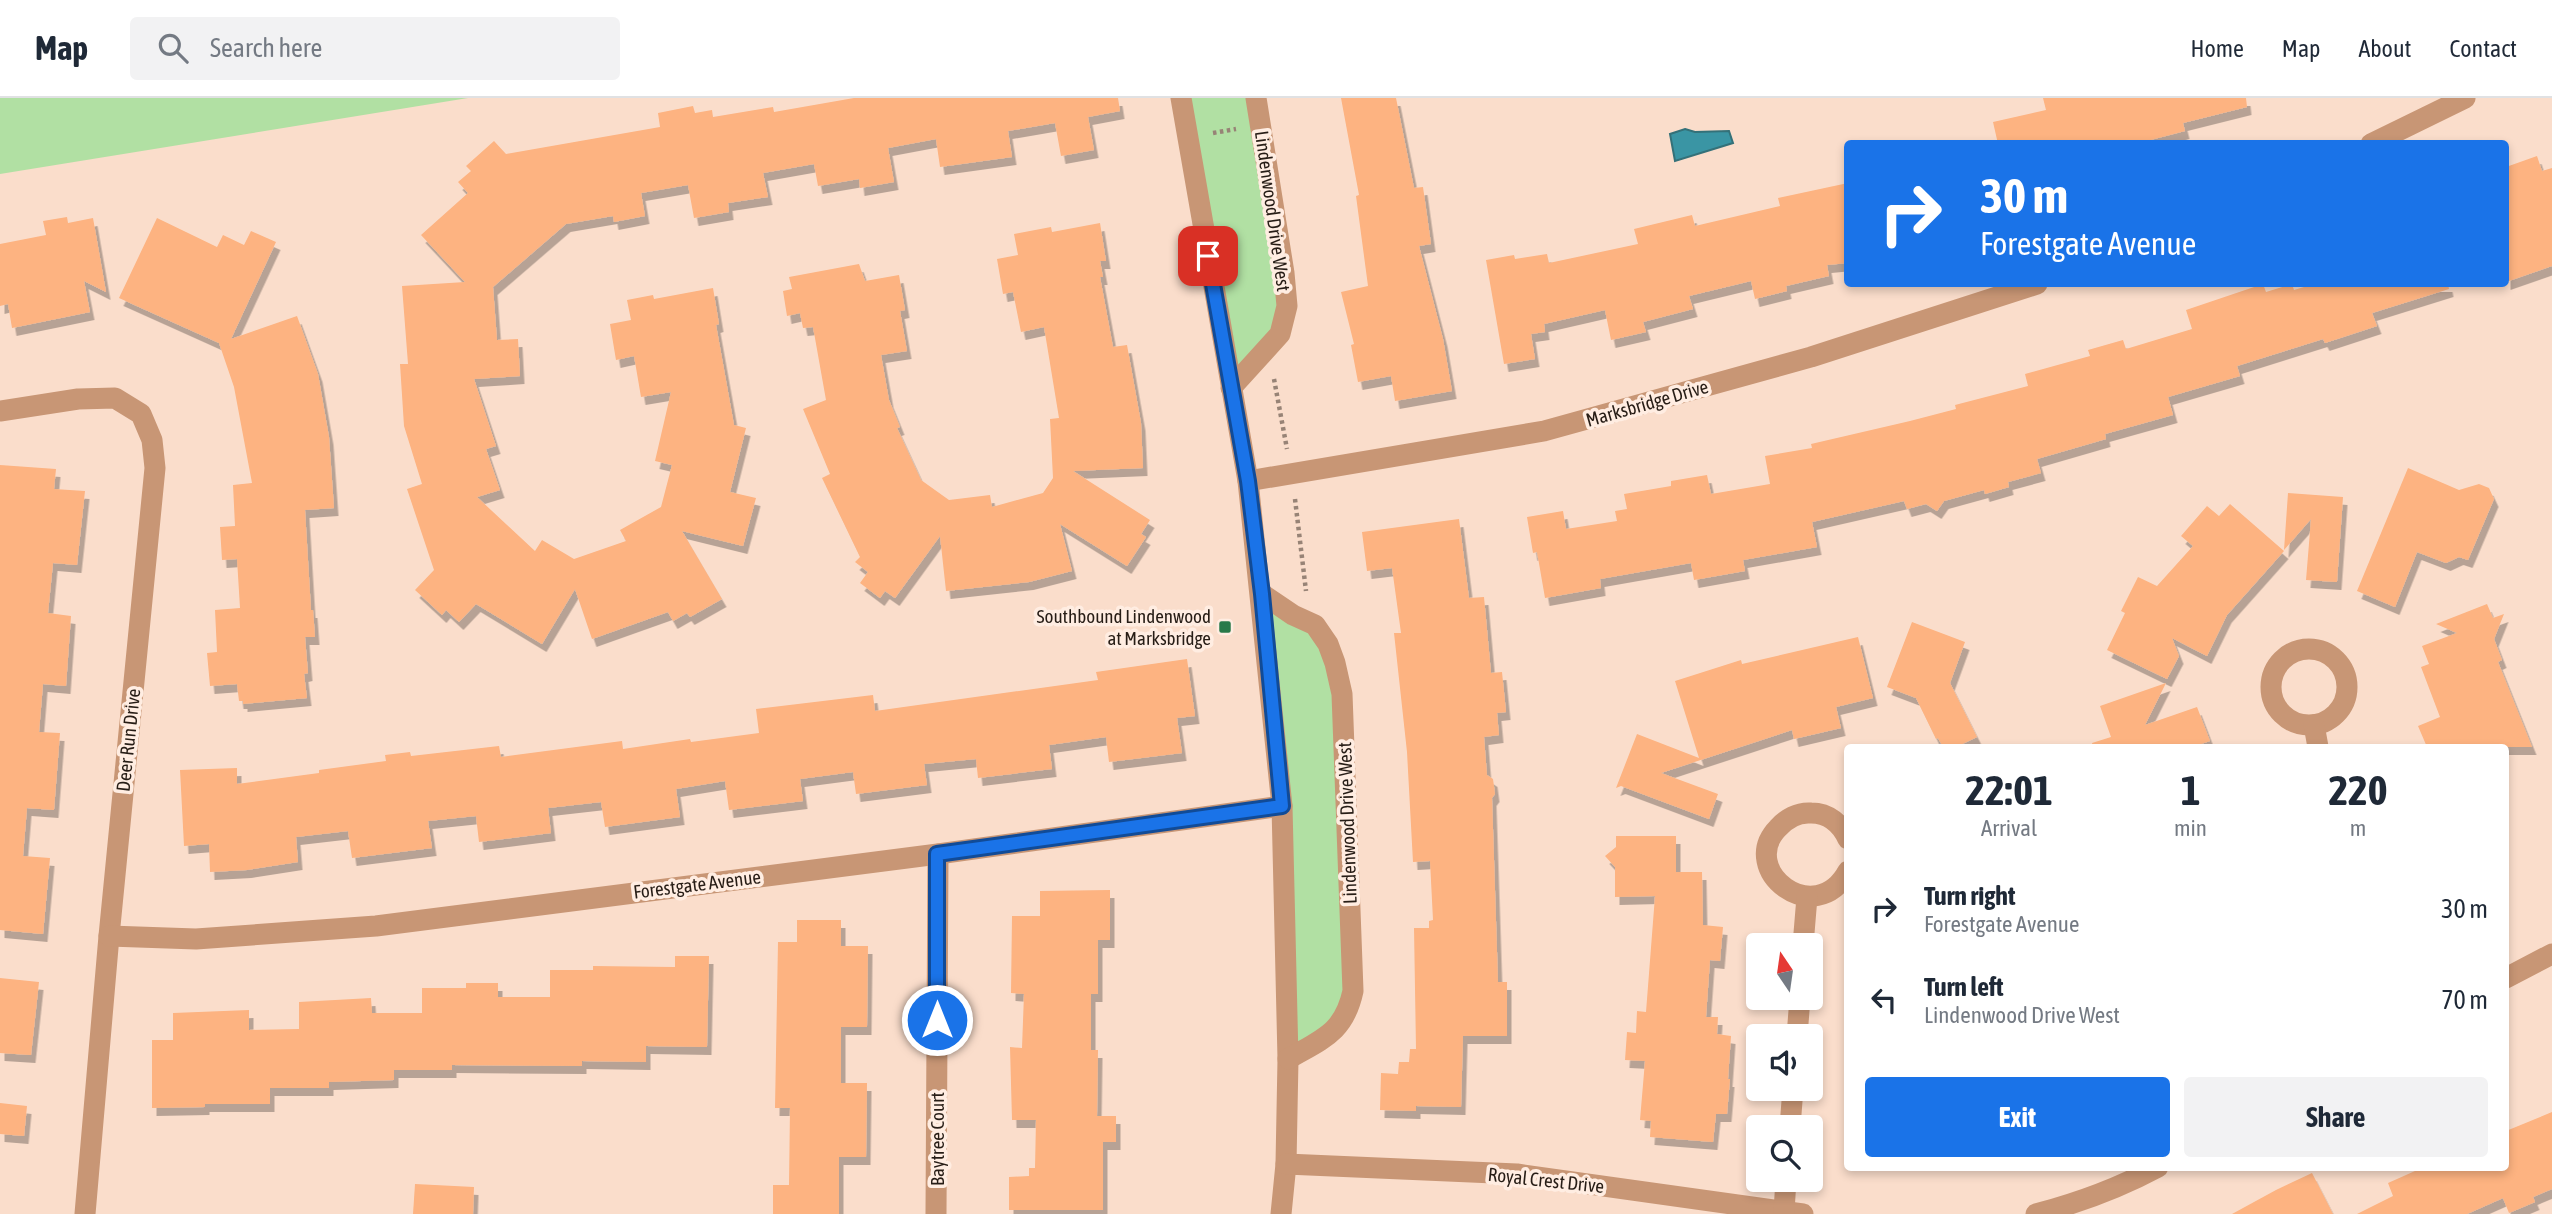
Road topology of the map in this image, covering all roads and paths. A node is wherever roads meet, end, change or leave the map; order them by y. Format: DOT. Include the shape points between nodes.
graph roads {
  1 [pos="1181,98"];
  2 [pos="1256,98"];
  3 [pos="2465,98"];
  4 [pos="1261,125"];
  5 [pos="1188,137"];
  6 [pos="2379,140"];
  7 [pos="2028,287"];
  8 [pos="1273,370"];
  9 [pos="1231,388"];
  10 [pos="0,411"];
  11 [pos="1287,449"];
  12 [pos="1248,481"];
  13 [pos="1295,499"];
  14 [pos="1262,594"];
  15 [pos="1308,602"];
  16 [pos="2314,726"];
  17 [pos="2317,744"];
  18 [pos="1282,806"];
  19 [pos="1844,830"];
  20 [pos="937,854"];
  21 [pos="1844,878"];
  22 [pos="1807,897"];
  23 [pos="1804,933"];
  24 [pos="109,936"];
  25 [pos="2552,954"];
  26 [pos="2509,976"];
  27 [pos="1288,1059"];
  28 [pos="1286,1164"];
  29 [pos="2150,1171"];
  30 [pos="1789,1192"];
  31 [pos="1793,1212"];
  32 [pos="85,1214"];
  33 [pos="936,1214"];
  34 [pos="1281,1214"];
  35 [pos="2036,1214"];
  1 -- 5 [label="street"];
  2 -- 4 [label="street, Lindenwood Drive West"];
  3 -- 6 [label="street"];
  4 -- 5 [label="path"];
  4 -- 9 [label="street, Lindenwood Drive West" via="1287,306 1280,334"];
  5 -- 9 [label="street"];
  7 -- 12 [label="street, Marksbridge Drive" via="1811,357 1544,431"];
  8 -- 11 [label="path"];
  9 -- 12 [label="street"];
  10 -- 24 [label="street, Deer Run Drive" via="115,398 141,414 152,440 155,468"];
  12 -- 14 [label="street"];
  13 -- 15 [label="path"];
  14 -- 18 [label="street"];
  14 -- 27 [label="street, Lindenwood Drive West" via="1315,625 1328,644 1342,694 1353,991 1349,1012 1332,1032"];
  16 -- 17 [label="street"];
  18 -- 20 [label="street, Forestgate Avenue"];
  18 -- 27 [label="street"];
  19 -- 22 [label="street" via="1831,818 1805,812 1786,819 1772,834 1767,848 1772,876 1786,890"];
  20 -- 24 [label="street, Forestgate Avenue" via="376,926 196,939"];
  20 -- 33 [label="street, Baytree Court"];
  21 -- 22 [label="street" via="1830,891"];
  22 -- 23 [label="street"];
  24 -- 32 [label="street, Deer Run Drive"];
  25 -- 26 [label="street"];
  27 -- 28 [label="street"];
  28 -- 31 [label="street, Royal Crest Drive" via="1517,1174"];
  28 -- 34 [label="street"];
  29 -- 35 [label="street" via="2072,1205"];
  30 -- 31 [label="street"];
}
